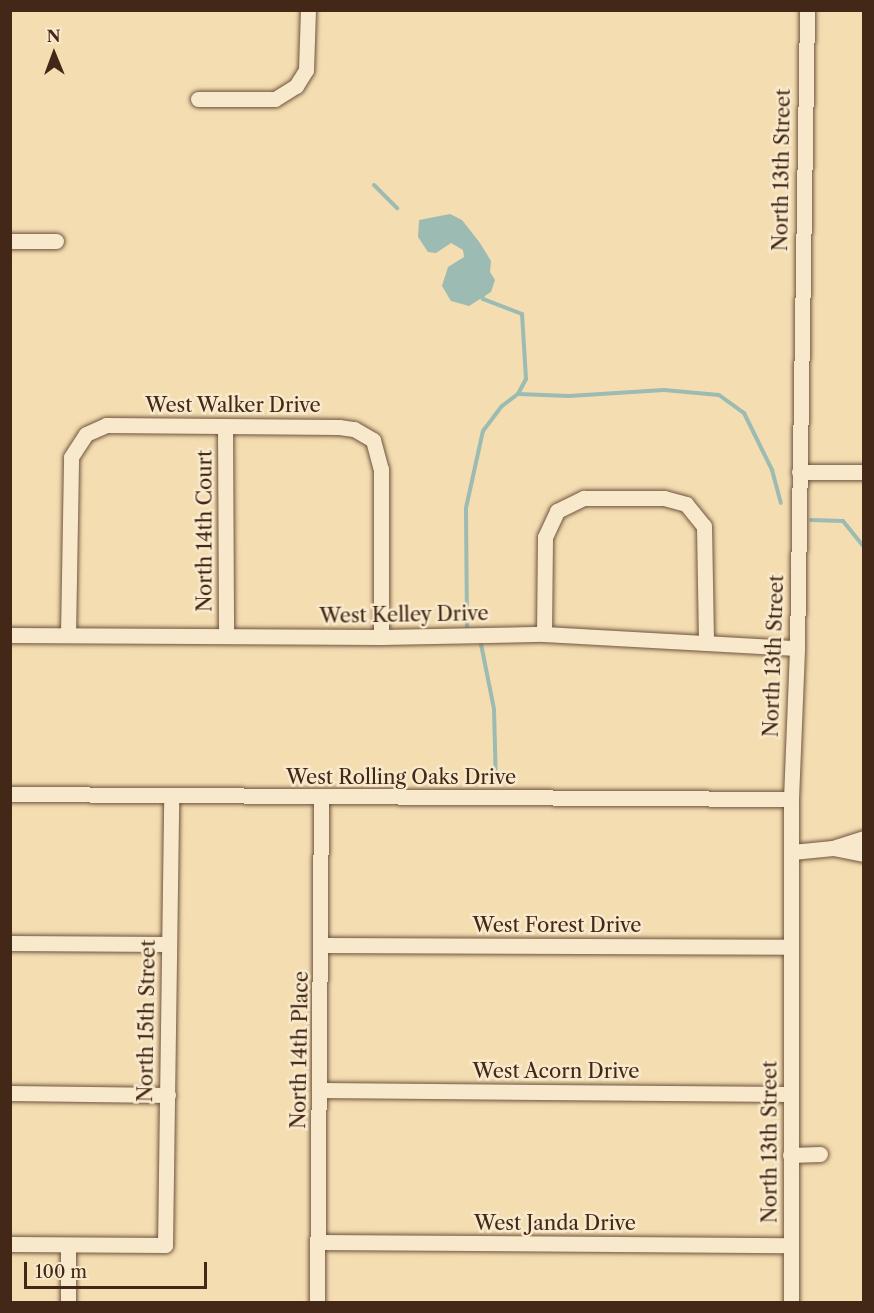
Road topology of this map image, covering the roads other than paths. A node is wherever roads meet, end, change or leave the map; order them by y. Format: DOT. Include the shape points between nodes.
graph roads {
  1 [pos="308,10"];
  2 [pos="807,10"];
  3 [pos="198,99"];
  4 [pos="10,241"];
  5 [pos="56,241"];
  6 [pos="225,426"];
  7 [pos="799,472"];
  8 [pos="864,472"];
  9 [pos="544,633"];
  10 [pos="10,635"];
  11 [pos="68,635"];
  12 [pos="226,636"];
  13 [pos="381,637"];
  14 [pos="706,642"];
  15 [pos="797,648"];
  16 [pos="10,794"];
  17 [pos="171,796"];
  18 [pos="321,798"];
  19 [pos="791,799"];
  20 [pos="864,838"];
  21 [pos="833,848"];
  22 [pos="792,852"];
  23 [pos="864,854"];
  24 [pos="10,944"];
  25 [pos="169,944"];
  26 [pos="323,945"];
  27 [pos="791,947"];
  28 [pos="321,1090"];
  29 [pos="10,1093"];
  30 [pos="791,1094"];
  31 [pos="168,1095"];
  32 [pos="820,1154"];
  33 [pos="790,1155"];
  34 [pos="319,1242"];
  35 [pos="10,1244"];
  36 [pos="68,1245"];
  37 [pos="790,1245"];
  38 [pos="68,1302"];
  39 [pos="317,1302"];
  40 [pos="791,1302"];
  1 -- 3 [label="street" via="306,70 296,86 275,99"];
  2 -- 7 [label="street, North 13th Street"];
  4 -- 5 [label="street"];
  6 -- 11 [label="street, West Walker Drive" via="106,425 77,443 71,457"];
  6 -- 12 [label="street, North 14th Court"];
  6 -- 13 [label="street, West Walker Drive" via="347,428 373,440 381,470"];
  7 -- 8 [label="street"];
  7 -- 15 [label="street, North 13th Street"];
  9 -- 13 [label="street, West Kelley Drive"];
  9 -- 14 [label="street, West Kelley Drive"];
  9 -- 14 [label="street" via="545,537 557,511 576,499 671,498 695,510 705,526"];
  10 -- 11 [label="street, West Kelley Drive"];
  11 -- 12 [label="street, West Kelley Drive"];
  12 -- 13 [label="street, West Kelley Drive"];
  14 -- 15 [label="street, West Kelley Drive"];
  15 -- 19 [label="street, North 13th Street"];
  16 -- 17 [label="street, West Rolling Oaks Drive"];
  17 -- 18 [label="street, West Rolling Oaks Drive"];
  17 -- 25 [label="street, North 15th Street"];
  18 -- 19 [label="street, West Rolling Oaks Drive"];
  18 -- 26 [label="street, North 14th Place"];
  19 -- 22 [label="street, North 13th Street"];
  20 -- 21 [label="street"];
  21 -- 22 [label="street"];
  21 -- 23 [label="street"];
  22 -- 27 [label="street, North 13th Street"];
  24 -- 25 [label="street"];
  25 -- 31 [label="street, North 15th Street"];
  26 -- 27 [label="street, West Forest Drive"];
  26 -- 28 [label="street, North 14th Place"];
  27 -- 30 [label="street, North 13th Street"];
  28 -- 30 [label="street, West Acorn Drive"];
  28 -- 34 [label="street, North 14th Place"];
  29 -- 31 [label="street"];
  30 -- 33 [label="street, North 13th Street"];
  31 -- 36 [label="street, North 15th Street" via="165,1245"];
  32 -- 33 [label="street"];
  33 -- 37 [label="street, North 13th Street"];
  34 -- 37 [label="street, West Janda Drive"];
  34 -- 39 [label="street, North 14th Place"];
  35 -- 36 [label="street"];
  36 -- 38 [label="street"];
  37 -- 40 [label="street, North 13th Street"];
}
